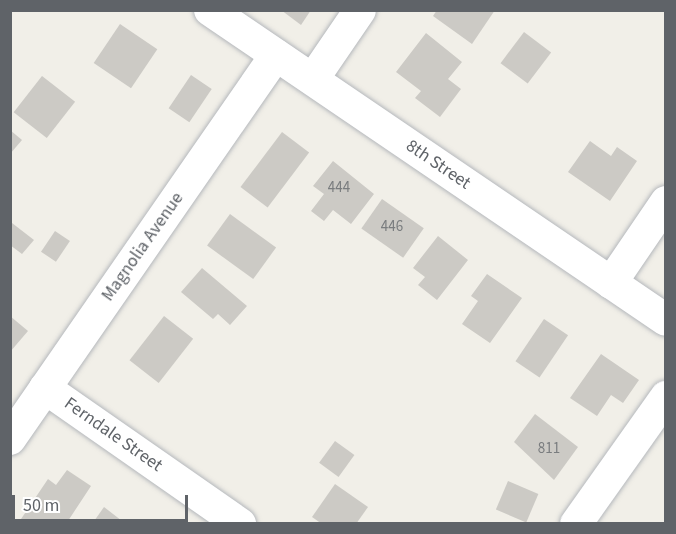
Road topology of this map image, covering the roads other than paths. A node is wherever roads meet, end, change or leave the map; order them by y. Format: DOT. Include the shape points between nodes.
graph roads {
  1 [pos="210,10"];
  2 [pos="360,10"];
  3 [pos="276,55"];
  4 [pos="313,79"];
  5 [pos="666,202"];
  6 [pos="611,283"];
  7 [pos="666,320"];
  8 [pos="45,388"];
  9 [pos="666,397"];
  10 [pos="10,439"];
  11 [pos="240,524"];
  12 [pos="576,524"];
  1 -- 3 [label="street, 8th Street"];
  2 -- 4 [label="street"];
  3 -- 4 [label="street, 8th Street"];
  3 -- 8 [label="street, Magnolia Avenue"];
  4 -- 6 [label="street, 8th Street"];
  5 -- 6 [label="street"];
  6 -- 7 [label="street, 8th Street"];
  8 -- 10 [label="street, Magnolia Avenue"];
  8 -- 11 [label="street, Ferndale Street"];
  9 -- 12 [label="street"];
}
